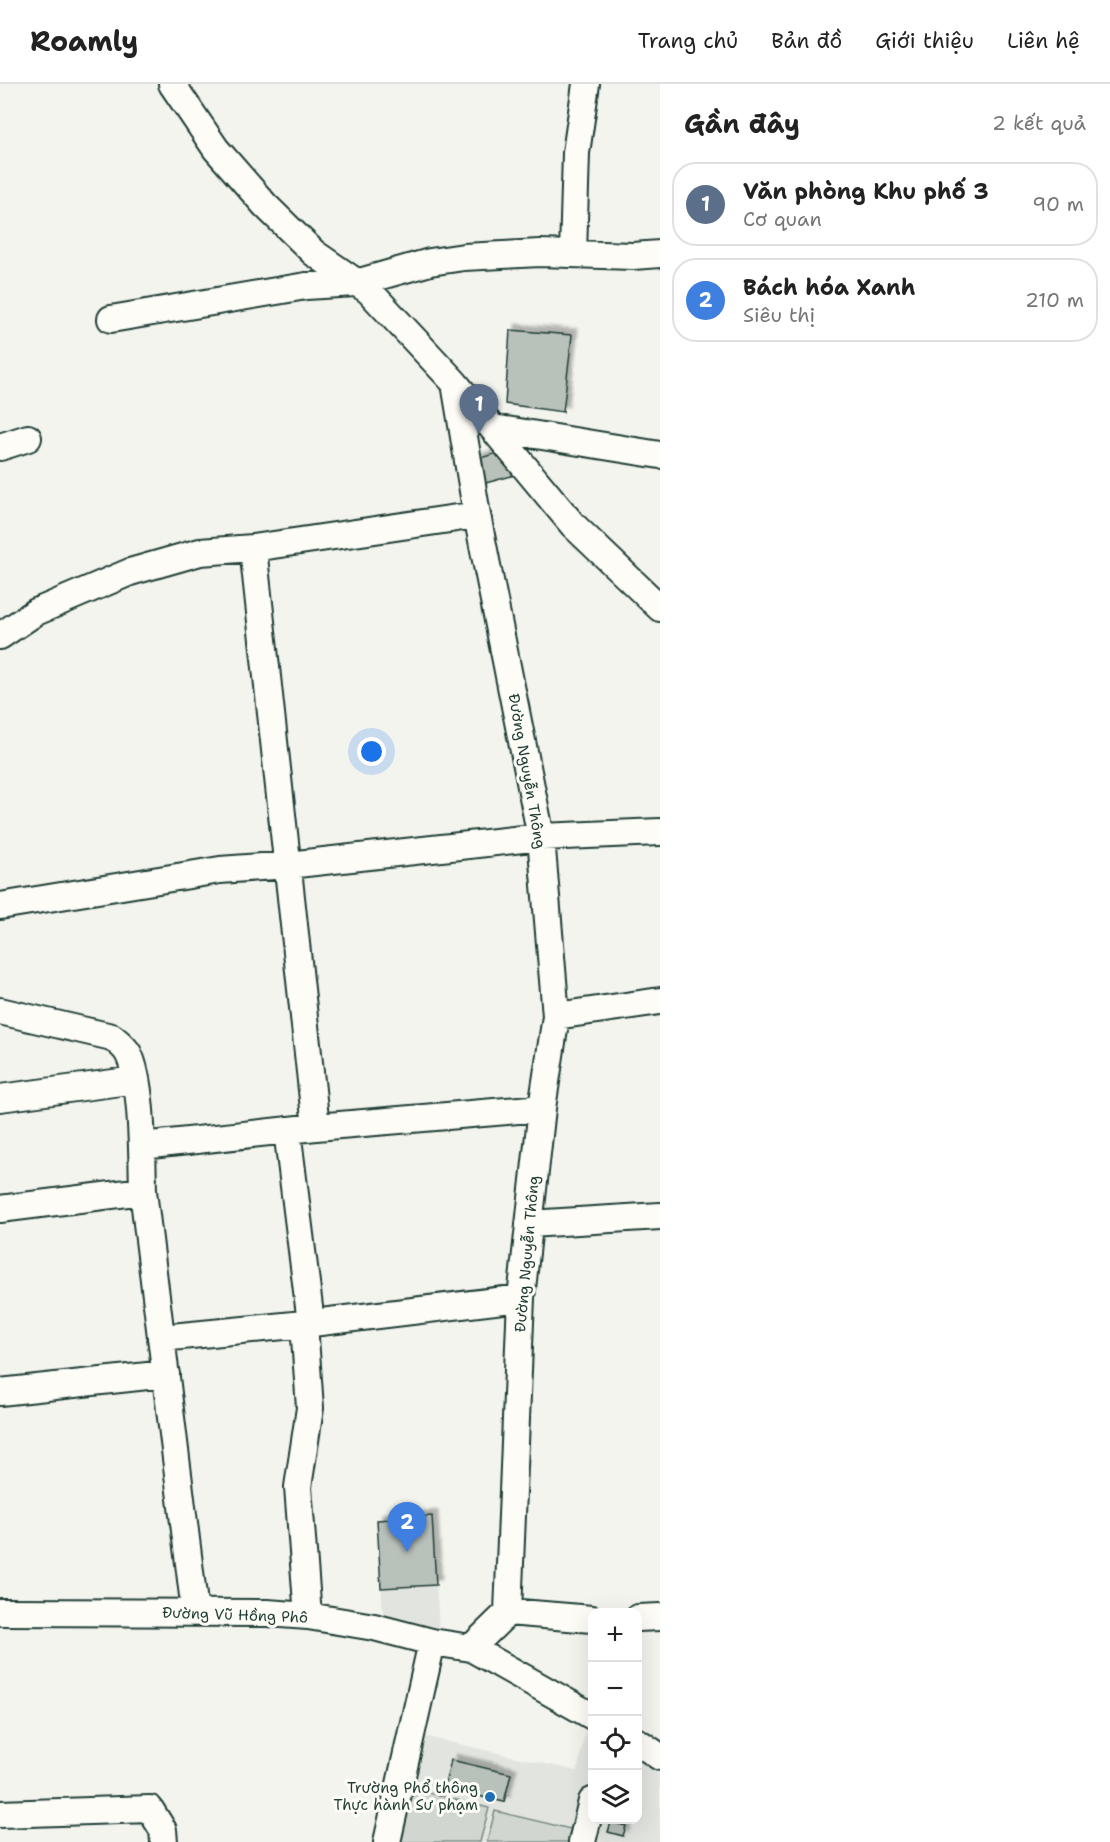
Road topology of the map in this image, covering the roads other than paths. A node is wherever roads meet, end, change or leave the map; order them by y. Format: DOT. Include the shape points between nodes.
graph roads {
  1 [pos="172,84"];
  2 [pos="586,84"];
  3 [pos="573,254"];
  4 [pos="660,254"];
  5 [pos="356,283"];
  6 [pos="111,319"];
  7 [pos="455,383"];
  8 [pos="493,428"];
  9 [pos="28,438"];
  10 [pos="0,447"];
  11 [pos="660,455"];
  12 [pos="477,514"];
  13 [pos="253,548"];
  14 [pos="660,608"];
  15 [pos="0,636"];
  16 [pos="660,832"];
  17 [pos="541,837"];
  18 [pos="288,865"];
  19 [pos="0,906"];
  20 [pos="660,1001"];
  21 [pos="0,1011"];
  22 [pos="556,1016"];
  23 [pos="136,1080"];
  24 [pos="0,1098"];
  25 [pos="542,1108"];
  26 [pos="316,1127"];
  27 [pos="287,1130"];
  28 [pos="142,1146"];
  29 [pos="143,1191"];
  30 [pos="0,1209"];
  31 [pos="660,1216"];
  32 [pos="529,1224"];
  33 [pos="521,1298"];
  34 [pos="308,1324"];
  35 [pos="161,1338"];
  36 [pos="166,1374"];
  37 [pos="0,1392"];
  38 [pos="0,1612"];
  39 [pos="195,1612"];
  40 [pos="508,1612"];
  41 [pos="308,1616"];
  42 [pos="660,1617"];
  43 [pos="642,1618"];
  44 [pos="588,1619"];
  45 [pos="432,1642"];
  46 [pos="471,1648"];
  47 [pos="588,1714"];
  48 [pos="642,1745"];
  49 [pos="660,1757"];
  50 [pos="0,1814"];
  51 [pos="588,1817"];
  52 [pos="164,1842"];
  53 [pos="387,1842"];
  54 [pos="582,1842"];
  1 -- 5 [label="street" via="216,149 265,205 314,253"];
  2 -- 3 [label="street" via="576,153"];
  3 -- 4 [label="street"];
  3 -- 5 [label="street" via="464,257 430,262"];
  5 -- 6 [label="street" via="306,286"];
  5 -- 7 [label="street" via="369,291"];
  7 -- 8 [label="street"];
  7 -- 12 [label="street, Đường Nguyễn Thông"];
  8 -- 11 [label="street"];
  8 -- 14 [label="street" via="573,525"];
  9 -- 10 [label="street"];
  12 -- 13 [label="street"];
  12 -- 17 [label="street, Đường Nguyễn Thông"];
  13 -- 15 [label="street" via="201,552 130,572 36,612"];
  13 -- 18 [label="street"];
  16 -- 17 [label="street"];
  17 -- 18 [label="street"];
  17 -- 22 [label="street, Đường Nguyễn Thông"];
  18 -- 19 [label="street" via="220,870"];
  18 -- 26 [label="street"];
  20 -- 22 [label="street"];
  21 -- 23 [label="street" via="112,1037 128,1052"];
  22 -- 25 [label="street, Đường Nguyễn Thông"];
  23 -- 24 [label="street"];
  23 -- 28 [label="street"];
  25 -- 26 [label="street"];
  25 -- 32 [label="street, Đường Nguyễn Thông"];
  26 -- 27 [label="street"];
  27 -- 28 [label="street"];
  27 -- 34 [label="street"];
  28 -- 29 [label="street"];
  29 -- 30 [label="street"];
  29 -- 35 [label="street"];
  31 -- 32 [label="street"];
  32 -- 33 [label="street, Đường Nguyễn Thông"];
  33 -- 34 [label="street"];
  33 -- 40 [label="street, Đường Nguyễn Thông"];
  34 -- 35 [label="street"];
  34 -- 41 [label="street" via="310,1408 298,1486"];
  35 -- 36 [label="street"];
  36 -- 37 [label="street"];
  36 -- 39 [label="street"];
  38 -- 39 [label="street, Đường Vũ Hồng Phô"];
  39 -- 41 [label="street, Đường Vũ Hồng Phô"];
  40 -- 44 [label="street"];
  40 -- 46 [label="street"];
  41 -- 45 [label="street, Đường Vũ Hồng Phô"];
  42 -- 43 [label="street"];
  45 -- 46 [label="street, Đường Vũ Hồng Phô"];
  45 -- 53 [label="street"];
  46 -- 47 [label="street, Đường Vũ Hồng Phô"];
  48 -- 49 [label="street"];
  50 -- 52 [label="street" via="150,1809 164,1830"];
  51 -- 54 [label="street"];
}
